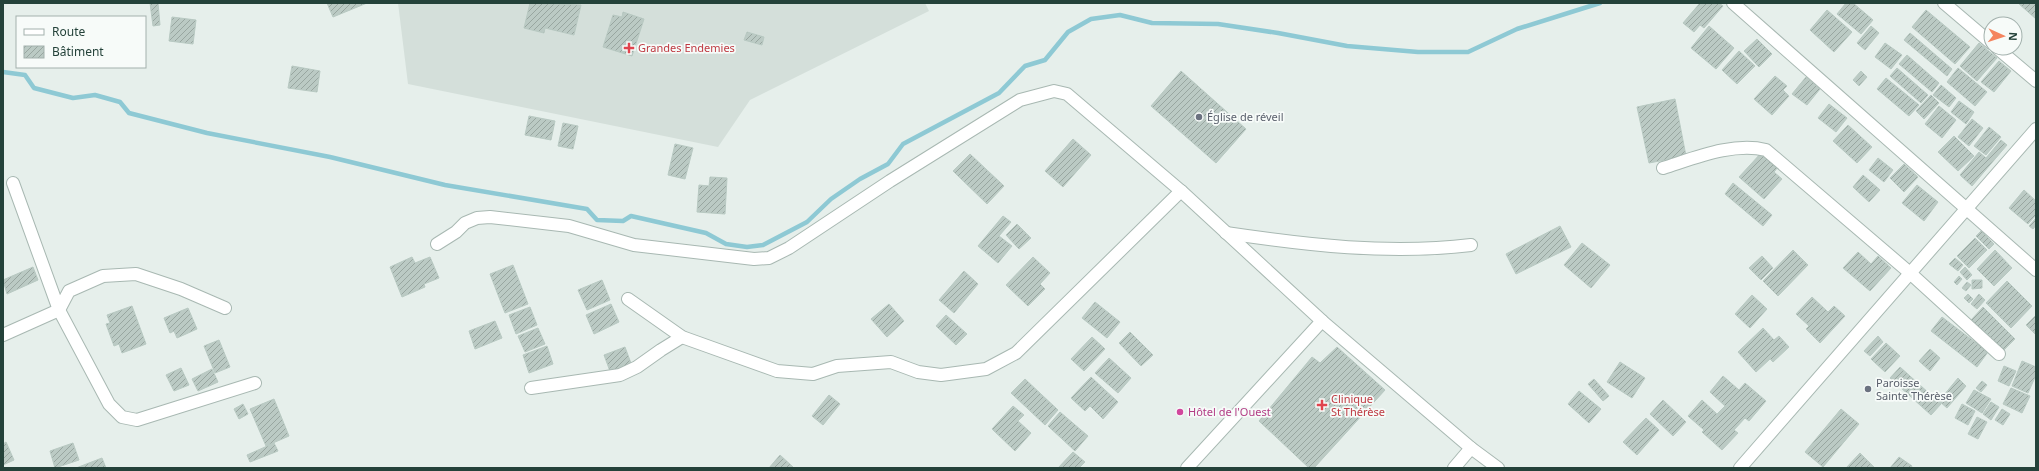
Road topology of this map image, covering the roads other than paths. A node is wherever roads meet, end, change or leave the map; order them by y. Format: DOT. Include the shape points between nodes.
graph roads {
  1 [pos="1733,3"];
  2 [pos="1944,3"];
  3 [pos="1983,36"];
  4 [pos="2006,56"];
  5 [pos="2036,81"];
  6 [pos="2036,129"];
  7 [pos="1663,168"];
  8 [pos="13,183"];
  9 [pos="1181,191"];
  10 [pos="1966,208"];
  11 [pos="1226,233"];
  12 [pos="437,244"];
  13 [pos="1471,245"];
  14 [pos="2036,270"];
  15 [pos="1910,273"];
  16 [pos="628,299"];
  17 [pos="225,308"];
  18 [pos="59,310"];
  19 [pos="1322,321"];
  20 [pos="3,335"];
  21 [pos="682,337"];
  22 [pos="1999,354"];
  23 [pos="255,383"];
  24 [pos="531,388"];
  25 [pos="1471,448"];
  26 [pos="1187,468"];
  27 [pos="1454,468"];
  28 [pos="1498,468"];
  29 [pos="1740,468"];
  1 -- 10 [label="street"];
  2 -- 3 [label="street"];
  4 -- 5 [label="street"];
  6 -- 10 [label="street"];
  7 -- 15 [label="street" via="1706,154 1752,147 1766,150"];
  8 -- 18 [label="street"];
  9 -- 11 [label="street"];
  9 -- 12 [label="street" via="1067,94 1054,90 1013,104 789,248 768,258 754,259 634,245 568,226 490,217 476,218 465,223"];
  9 -- 21 [label="street" via="1016,354 986,369 941,375 918,372 891,362 873,362 837,366 812,374 777,371"];
  10 -- 14 [label="street"];
  10 -- 15 [label="street"];
  11 -- 13 [label="street" via="1279,241 1379,249 1437,249"];
  11 -- 19 [label="street"];
  15 -- 22 [label="street"];
  15 -- 29 [label="street"];
  16 -- 21 [label="street"];
  17 -- 18 [label="street" via="181,289 136,274 102,276 69,291"];
  18 -- 20 [label="street"];
  18 -- 23 [label="street" via="109,404 122,417 137,420"];
  19 -- 25 [label="street"];
  19 -- 26 [label="street"];
  21 -- 24 [label="street" via="637,367 620,374"];
  25 -- 27 [label="street"];
  25 -- 28 [label="street"];
}
